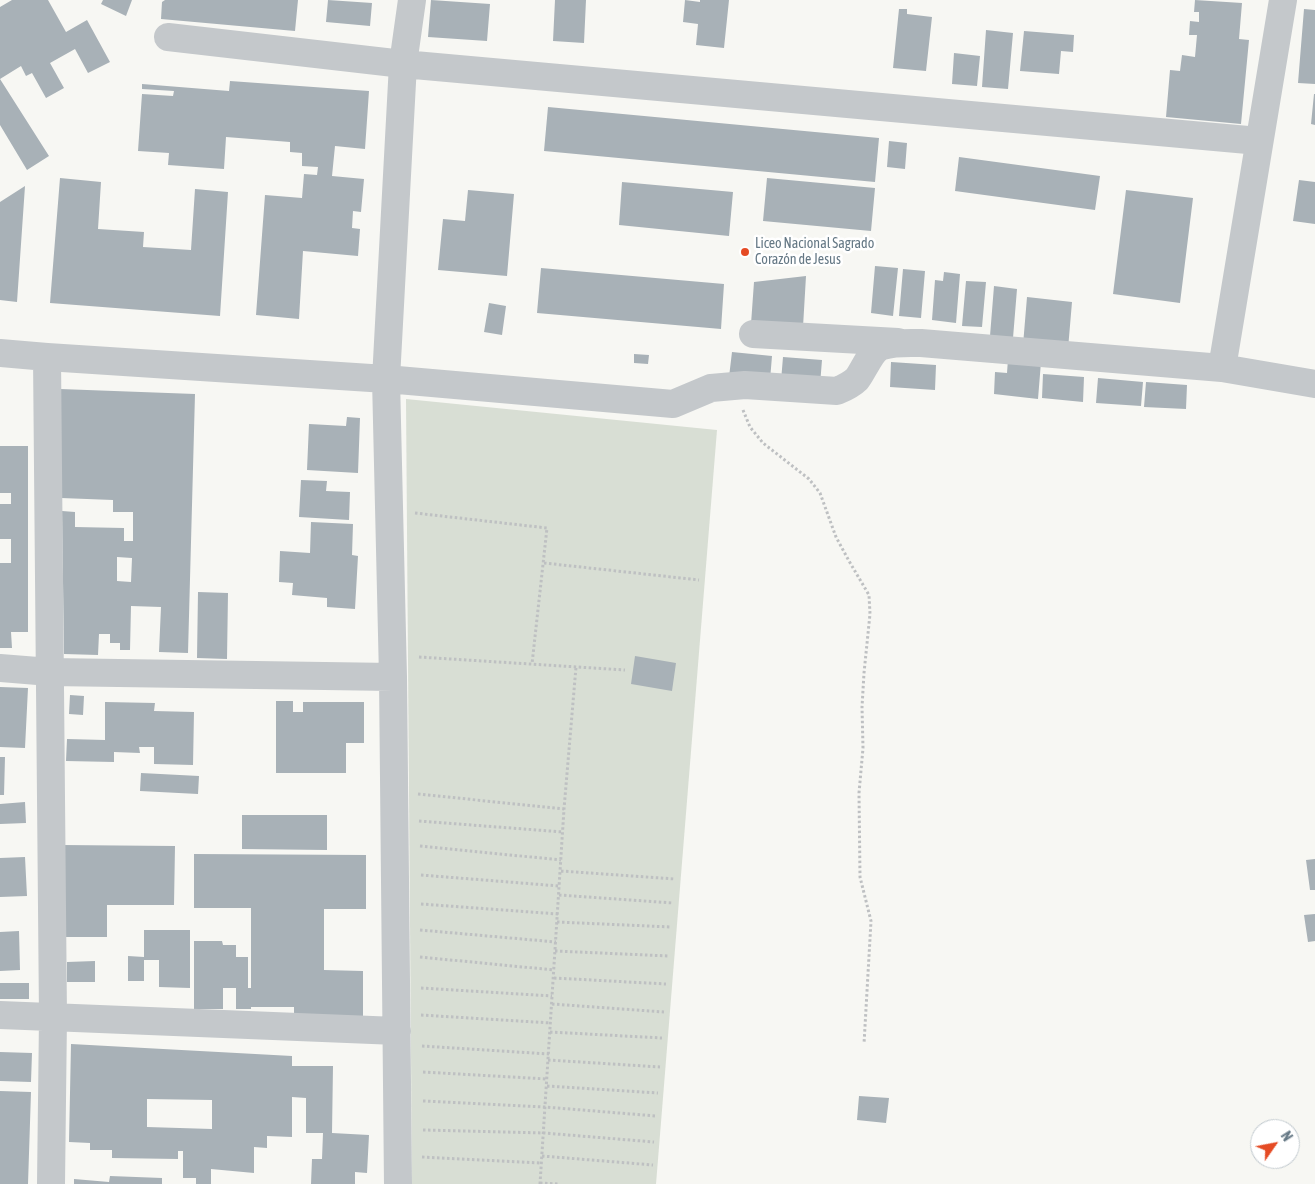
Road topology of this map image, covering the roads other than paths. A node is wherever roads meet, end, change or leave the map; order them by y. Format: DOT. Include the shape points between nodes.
graph roads {
  1 [pos="412,0"];
  2 [pos="1283,0"];
  3 [pos="168,37"];
  4 [pos="403,64"];
  5 [pos="1259,141"];
  6 [pos="753,334"];
  7 [pos="902,343"];
  8 [pos="0,353"];
  9 [pos="47,357"];
  10 [pos="1222,368"];
  11 [pos="386,379"];
  12 [pos="1315,384"];
  13 [pos="0,668"];
  14 [pos="50,672"];
  15 [pos="393,677"];
  16 [pos="0,1015"];
  17 [pos="53,1017"];
  18 [pos="410,1030"];
  19 [pos="51,1184"];
  20 [pos="398,1184"];
  1 -- 4 [label="street"];
  2 -- 5 [label="street"];
  3 -- 4 [label="street"];
  4 -- 5 [label="street"];
  4 -- 11 [label="street"];
  5 -- 10 [label="street"];
  6 -- 7 [label="street"];
  7 -- 10 [label="street"];
  7 -- 11 [label="street" via="880,346 856,379 837,391 745,385 711,388 673,404"];
  8 -- 9 [label="street"];
  9 -- 11 [label="street"];
  9 -- 14 [label="street"];
  10 -- 12 [label="street"];
  11 -- 15 [label="street"];
  13 -- 14 [label="street"];
  14 -- 15 [label="street"];
  14 -- 17 [label="street"];
  15 -- 18 [label="street"];
  16 -- 17 [label="street"];
  17 -- 18 [label="street"];
  17 -- 19 [label="street"];
  18 -- 20 [label="street"];
}
